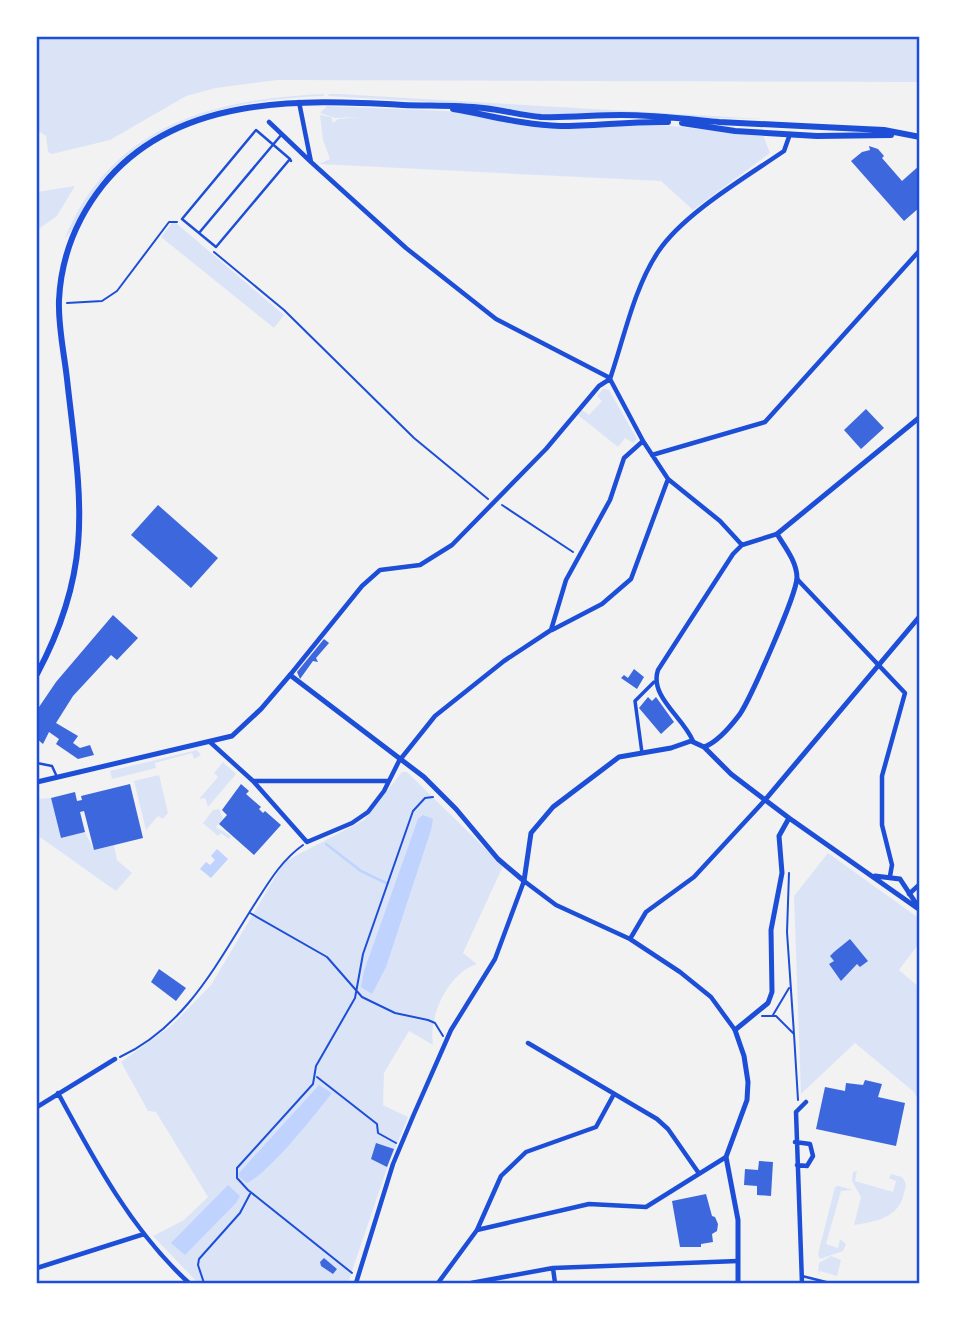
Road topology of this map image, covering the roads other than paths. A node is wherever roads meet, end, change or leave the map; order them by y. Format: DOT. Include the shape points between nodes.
graph roads {
  1 [pos="299,102"];
  2 [pos="438,107"];
  3 [pos="269,122"];
  4 [pos="777,125"];
  5 [pos="876,130"];
  6 [pos="791,131"];
  7 [pos="282,134"];
  8 [pos="919,137"];
  9 [pos="273,144"];
  10 [pos="311,162"];
  11 [pos="199,233"];
  12 [pos="920,250"];
  13 [pos="610,379"];
  14 [pos="920,417"];
  15 [pos="643,441"];
  16 [pos="652,455"];
  17 [pos="667,479"];
  18 [pos="777,534"];
  19 [pos="743,545"];
  20 [pos="797,579"];
  21 [pos="920,616"];
  22 [pos="551,630"];
  23 [pos="880,664"];
  24 [pos="37,674"];
  25 [pos="290,675"];
  26 [pos="654,682"];
  27 [pos="693,741"];
  28 [pos="210,742"];
  29 [pos="704,747"];
  30 [pos="642,753"];
  31 [pos="399,761"];
  32 [pos="37,763"];
  33 [pos="57,777"];
  34 [pos="390,780"];
  35 [pos="253,781"];
  36 [pos="37,782"];
  37 [pos="765,800"];
  38 [pos="789,818"];
  39 [pos="872,876"];
  40 [pos="890,876"];
  41 [pos="524,881"];
  42 [pos="920,884"];
  43 [pos="909,894"];
  44 [pos="900,895"];
  45 [pos="920,910"];
  46 [pos="630,939"];
  47 [pos="735,1030"];
  48 [pos="528,1043"];
  49 [pos="115,1059"];
  50 [pos="58,1093"];
  51 [pos="614,1094"];
  52 [pos="806,1102"];
  53 [pos="37,1107"];
  54 [pos="795,1142"];
  55 [pos="726,1157"];
  56 [pos="796,1164"];
  57 [pos="698,1172"];
  58 [pos="477,1230"];
  59 [pos="144,1234"];
  60 [pos="738,1261"];
  61 [pos="37,1268"];
  62 [pos="553,1268"];
  63 [pos="802,1276"];
  64 [pos="357,1281"];
  65 [pos="189,1283"];
  66 [pos="438,1283"];
  67 [pos="471,1283"];
  68 [pos="555,1283"];
  69 [pos="738,1283"];
  70 [pos="802,1283"];
  71 [pos="830,1283"];
  1 -- 2 [label="main road"];
  1 -- 10 [label="street"];
  1 -- 24 [label="main road" via="199,119 159,137 100,189 77,227 66,257 59,303 80,473 81,521 69,596"];
  2 -- 4 [label="main road" via="484,108 538,117 620,115"];
  2 -- 6 [label="main road" via="526,124 670,122"];
  3 -- 7 [label="street"];
  4 -- 5 [label="main road"];
  4 -- 6 [label="main road"];
  5 -- 6 [label="main road"];
  5 -- 8 [label="main road"];
  6 -- 8 [label="main road"];
  6 -- 13 [label="street" via="785,151 696,213 659,251"];
  7 -- 9 [label="lane"];
  7 -- 10 [label="street"];
  9 -- 11 [label="lane"];
  9 -- 11 [label="lane" via="290,160 216,247"];
  9 -- 11 [label="lane" via="256,130 220,172 182,219"];
  10 -- 13 [label="street" via="406,248 496,319"];
  12 -- 16 [label="street" via="765,422"];
  13 -- 15 [label="street"];
  13 -- 25 [label="street" via="452,545 426,561 380,570 362,586"];
  14 -- 18 [label="street"];
  15 -- 16 [label="street"];
  15 -- 22 [label="street" via="624,458 610,500 566,580"];
  16 -- 17 [label="street"];
  17 -- 19 [label="street"];
  17 -- 22 [label="street" via="631,579 602,604"];
  18 -- 19 [label="street"];
  18 -- 20 [label="street" via="792,559"];
  19 -- 26 [label="street" via="677,640"];
  20 -- 23 [label="street"];
  20 -- 29 [label="street" via="741,712 716,741"];
  21 -- 23 [label="street"];
  22 -- 31 [label="street" via="435,716"];
  23 -- 37 [label="street"];
  23 -- 40 [label="street" via="905,693 882,776 882,825 892,865"];
  25 -- 28 [label="street" via="232,736"];
  25 -- 31 [label="street"];
  26 -- 27 [label="street"];
  26 -- 30 [label="street" via="635,701"];
  27 -- 29 [label="street"];
  27 -- 30 [label="street"];
  28 -- 33 [label="street"];
  28 -- 35 [label="street"];
  29 -- 37 [label="street"];
  30 -- 41 [label="street" via="619,757 536,825"];
  31 -- 34 [label="street"];
  31 -- 41 [label="street" via="439,791 498,859"];
  32 -- 33 [label="lane" via="52,766"];
  33 -- 36 [label="street"];
  34 -- 35 [label="street"];
  34 -- 35 [label="street" via="360,817 307,842"];
  37 -- 38 [label="street"];
  37 -- 46 [label="street" via="694,877 646,912"];
  38 -- 39 [label="street"];
  38 -- 47 [label="street" via="779,836 782,873 771,927 772,992 768,1003"];
  39 -- 40 [label="street"];
  39 -- 44 [label="street"];
  40 -- 43 [label="street" via="900,879"];
  41 -- 46 [label="street" via="556,905"];
  41 -- 64 [label="street" via="495,959 446,1040 401,1145"];
  42 -- 43 [label="street"];
  43 -- 44 [label="street"];
  43 -- 45 [label="street"];
  44 -- 45 [label="street"];
  46 -- 47 [label="street" via="696,984"];
  47 -- 55 [label="street" via="748,1091"];
  48 -- 51 [label="street"];
  49 -- 50 [label="street"];
  50 -- 53 [label="street"];
  50 -- 59 [label="street"];
  51 -- 57 [label="street" via="668,1129"];
  51 -- 58 [label="street" via="596,1127 526,1153 501,1176"];
  52 -- 54 [label="street" via="799,1108"];
  54 -- 56 [label="street"];
  54 -- 56 [label="street" via="810,1144 813,1156 807,1166"];
  55 -- 57 [label="street"];
  55 -- 60 [label="street" via="738,1220"];
  56 -- 63 [label="street"];
  57 -- 58 [label="street" via="646,1207 589,1204"];
  58 -- 66 [label="street"];
  59 -- 61 [label="street"];
  59 -- 65 [label="street"];
  60 -- 62 [label="street"];
  60 -- 69 [label="street"];
  62 -- 67 [label="street"];
  62 -- 68 [label="street"];
  63 -- 70 [label="street"];
  63 -- 71 [label="lane"];
}
